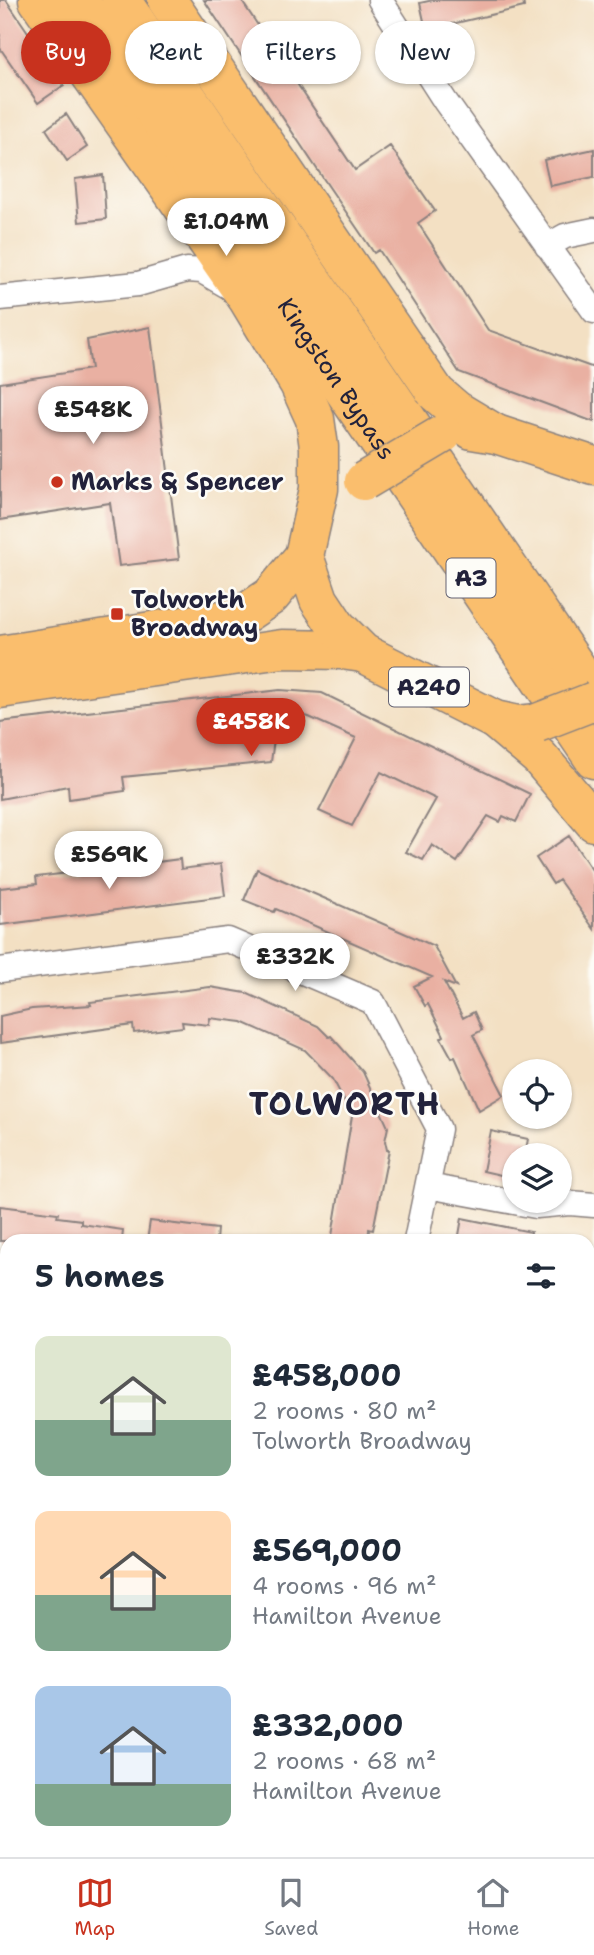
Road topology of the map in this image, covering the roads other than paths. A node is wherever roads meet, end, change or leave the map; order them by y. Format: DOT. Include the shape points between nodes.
graph roads {
  1 [pos="38,0"];
  2 [pos="79,0"];
  3 [pos="121,0"];
  4 [pos="167,0"];
  5 [pos="380,0"];
  6 [pos="594,230"];
  7 [pos="547,246"];
  8 [pos="0,298"];
  9 [pos="247,298"];
  10 [pos="594,311"];
  11 [pos="496,434"];
  12 [pos="594,466"];
  13 [pos="307,540"];
  14 [pos="363,653"];
  15 [pos="0,655"];
  16 [pos="0,689"];
  17 [pos="594,693"];
  18 [pos="594,701"];
  19 [pos="495,720"];
  20 [pos="594,760"];
  21 [pos="594,822"];
  22 [pos="0,970"];
  23 [pos="428,1186"];
  24 [pos="594,1205"];
  25 [pos="418,1234"];
  1 -- 9 [label="main road"];
  2 -- 20 [label="main road, Kingston Bypass / A3"];
  3 -- 17 [label="main road, Kingston Bypass / A3"];
  4 -- 11 [label="main road" via="436,393 456,411"];
  5 -- 7 [label="street"];
  6 -- 7 [label="street" via="565,236"];
  7 -- 10 [label="street"];
  8 -- 9 [label="street" via="138,284 187,270 202,271"];
  9 -- 13 [label="main road" via="315,419 319,489"];
  11 -- 12 [label="main road"];
  11 -- 13 [label="main road, bridge" via="457,429 443,434 326,506"];
  13 -- 14 [label="main road, A240" via="319,600"];
  13 -- 15 [label="main road" via="271,596 240,617"];
  14 -- 16 [label="main road, A240" via="282,649"];
  14 -- 19 [label="main road, A240"];
  18 -- 19 [label="main road, A240, bridge" via="537,723"];
  19 -- 21 [label="main road" via="539,757"];
  22 -- 23 [label="street" via="228,940 373,1002 439,1129"];
  23 -- 24 [label="street" via="536,1206"];
  23 -- 25 [label="street"];
}
